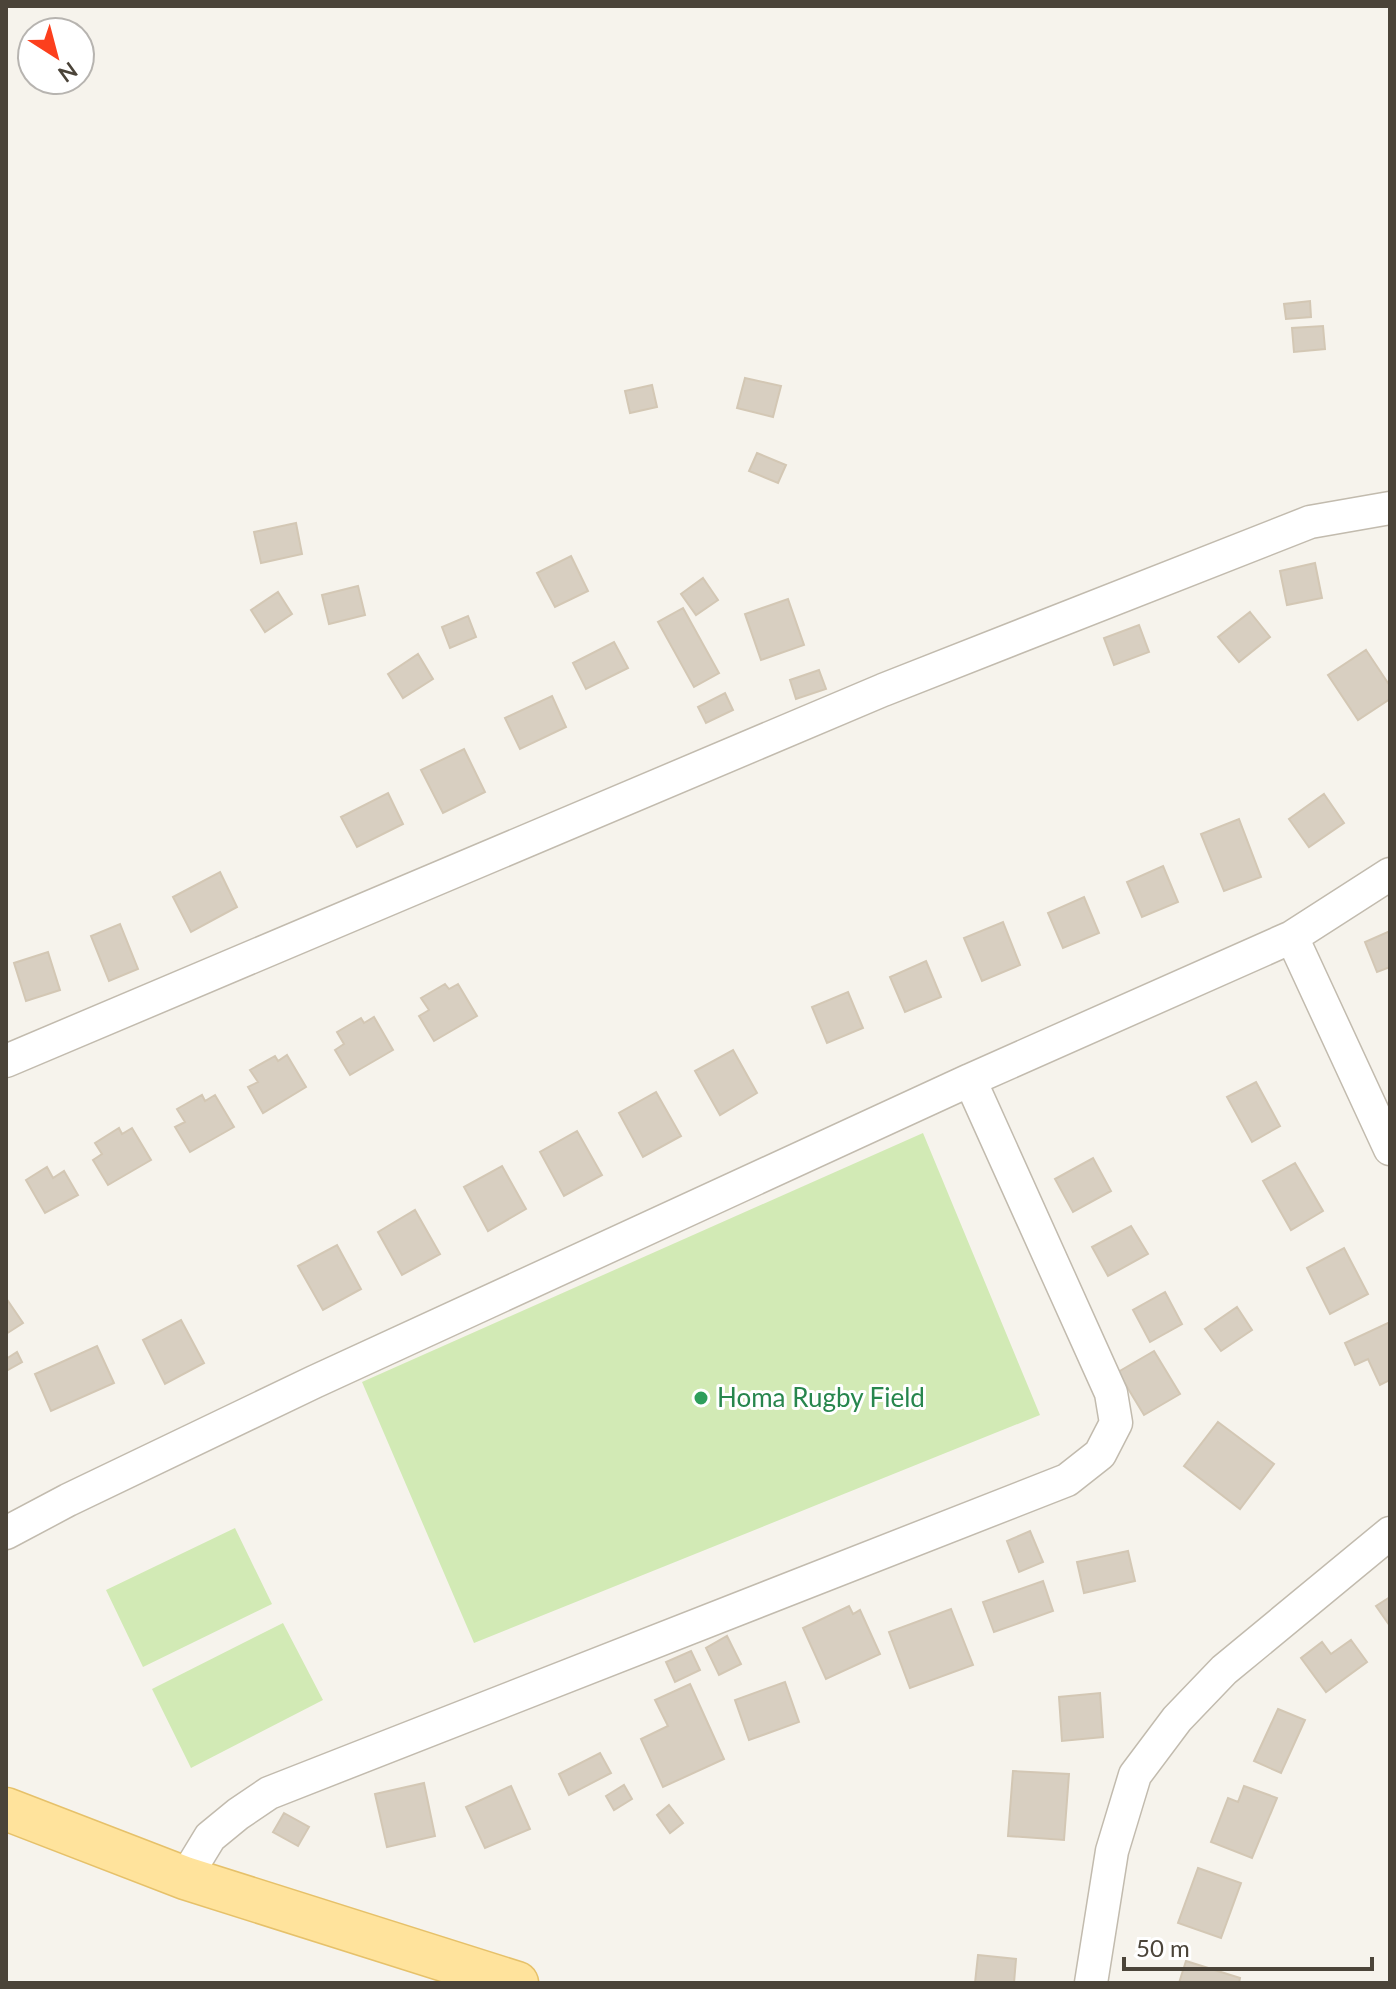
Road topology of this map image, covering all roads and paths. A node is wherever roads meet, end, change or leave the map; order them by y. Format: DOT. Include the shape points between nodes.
graph roads {
  1 [pos="1390,508"];
  2 [pos="1390,874"];
  3 [pos="1292,937"];
  4 [pos="6,1061"];
  5 [pos="970,1080"];
  6 [pos="1390,1149"];
  7 [pos="6,1533"];
  8 [pos="1390,1533"];
  9 [pos="6,1809"];
  10 [pos="185,1878"];
  11 [pos="517,1983"];
  12 [pos="1091,1983"];
  1 -- 4 [label="street" via="1310,522 883,690"];
  2 -- 3 [label="street"];
  3 -- 5 [label="street"];
  3 -- 6 [label="street"];
  5 -- 7 [label="street" via="314,1382"];
  5 -- 10 [label="street" via="1111,1393 1116,1423 1100,1454 1067,1480 269,1793 210,1837"];
  8 -- 12 [label="street" via="1224,1670 1177,1719 1135,1775 1112,1851"];
  9 -- 10 [label="main road"];
  10 -- 11 [label="main road"];
}
